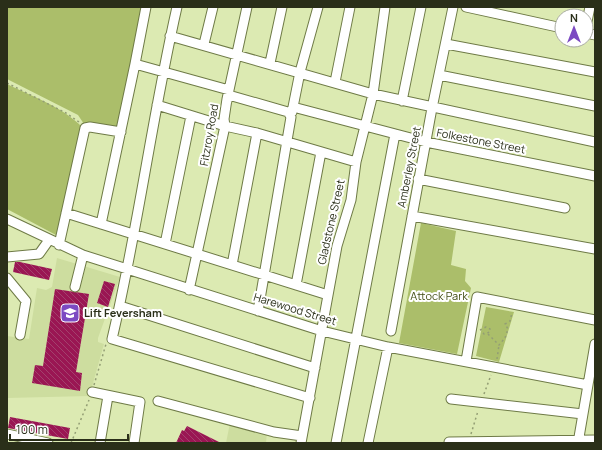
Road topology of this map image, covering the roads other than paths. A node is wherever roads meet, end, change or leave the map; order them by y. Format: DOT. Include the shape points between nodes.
graph roads {
  1 [pos="146,7"];
  2 [pos="177,7"];
  3 [pos="213,7"];
  4 [pos="247,7"];
  5 [pos="282,7"];
  6 [pos="318,7"];
  7 [pos="350,7"];
  8 [pos="385,7"];
  9 [pos="421,7"];
  10 [pos="454,7"];
  11 [pos="466,7"];
  12 [pos="554,26"];
  13 [pos="170,36"];
  14 [pos="204,44"];
  15 [pos="446,44"];
  16 [pos="236,54"];
  17 [pos="135,64"];
  18 [pos="270,64"];
  19 [pos="163,71"];
  20 [pos="300,72"];
  21 [pos="595,72"];
  22 [pos="439,75"];
  23 [pos="335,82"];
  24 [pos="229,90"];
  25 [pos="373,94"];
  26 [pos="402,101"];
  27 [pos="157,105"];
  28 [pos="595,106"];
  29 [pos="432,108"];
  30 [pos="291,112"];
  31 [pos="191,116"];
  32 [pos="367,124"];
  33 [pos="225,126"];
  34 [pos="121,132"];
  35 [pos="257,133"];
  36 [pos="394,134"];
  37 [pos="286,142"];
  38 [pos="426,142"];
  39 [pos="595,142"];
  40 [pos="321,152"];
  41 [pos="356,162"];
  42 [pos="595,176"];
  43 [pos="418,179"];
  44 [pos="565,208"];
  45 [pos="66,213"];
  46 [pos="412,216"];
  47 [pos="7,219"];
  48 [pos="101,224"];
  49 [pos="134,235"];
  50 [pos="49,240"];
  51 [pos="165,244"];
  52 [pos="59,245"];
  53 [pos="595,249"];
  54 [pos="196,254"];
  55 [pos="83,255"];
  56 [pos="7,257"];
  57 [pos="232,265"];
  58 [pos="128,269"];
  59 [pos="265,275"];
  60 [pos="7,278"];
  61 [pos="296,285"];
  62 [pos="75,287"];
  63 [pos="189,290"];
  64 [pos="328,295"];
  65 [pos="120,306"];
  66 [pos="258,311"];
  67 [pos="595,320"];
  68 [pos="322,331"];
  69 [pos="390,331"];
  70 [pos="20,335"];
  71 [pos="355,339"];
  72 [pos="595,344"];
  73 [pos="388,347"];
  74 [pos="466,361"];
  75 [pos="315,368"];
  76 [pos="588,385"];
  77 [pos="92,392"];
  78 [pos="108,396"];
  79 [pos="310,398"];
  80 [pos="452,399"];
  81 [pos="158,400"];
  82 [pos="583,414"];
  83 [pos="7,434"];
  84 [pos="301,440"];
  85 [pos="595,440"];
  86 [pos="24,441"];
  87 [pos="449,442"];
  88 [pos="487,442"];
  89 [pos="512,442"];
  90 [pos="578,442"];
  91 [pos="48,443"];
  92 [pos="100,443"];
  93 [pos="134,443"];
  94 [pos="336,443"];
  95 [pos="368,443"];
  1 -- 17 [label="street"];
  2 -- 13 [label="street"];
  3 -- 14 [label="street"];
  4 -- 16 [label="street, Fitzroy Road"];
  5 -- 18 [label="street"];
  6 -- 20 [label="street"];
  7 -- 23 [label="street"];
  8 -- 25 [label="street, Gladstone Street"];
  9 -- 26 [label="street"];
  10 -- 15 [label="street, Amberley Street"];
  11 -- 12 [label="street"];
  13 -- 14 [label="street"];
  13 -- 19 [label="street"];
  14 -- 16 [label="street"];
  15 -- 21 [label="street"];
  15 -- 22 [label="street, Amberley Street"];
  16 -- 18 [label="street"];
  16 -- 24 [label="street, Fitzroy Road"];
  17 -- 19 [label="street, Folkestone Street"];
  17 -- 34 [label="street"];
  18 -- 20 [label="street"];
  19 -- 24 [label="street, Folkestone Street"];
  19 -- 27 [label="street"];
  20 -- 23 [label="street"];
  20 -- 30 [label="street"];
  22 -- 28 [label="street"];
  22 -- 29 [label="street, Amberley Street"];
  23 -- 25 [label="street"];
  24 -- 30 [label="street, Folkestone Street" via="232,96"];
  24 -- 33 [label="street, Fitzroy Road"];
  25 -- 26 [label="street"];
  25 -- 32 [label="street, Gladstone Street"];
  26 -- 29 [label="street"];
  27 -- 31 [label="street"];
  27 -- 49 [label="street"];
  29 -- 38 [label="street, Amberley Street"];
  29 -- 39 [label="street"];
  30 -- 32 [label="street, Folkestone Street"];
  30 -- 37 [label="street"];
  31 -- 33 [label="street"];
  31 -- 51 [label="street"];
  32 -- 36 [label="street, Folkestone Street"];
  32 -- 41 [label="street, Gladstone Street"];
  33 -- 35 [label="street"];
  33 -- 54 [label="street, Fitzroy Road"];
  34 -- 45 [label="street" via="85,128"];
  34 -- 48 [label="street"];
  35 -- 37 [label="street"];
  35 -- 57 [label="street"];
  36 -- 38 [label="street, Folkestone Street"];
  36 -- 71 [label="street"];
  37 -- 40 [label="street"];
  37 -- 59 [label="street"];
  38 -- 42 [label="street, Folkestone Street"];
  38 -- 43 [label="street, Amberley Street"];
  40 -- 41 [label="street"];
  40 -- 61 [label="street"];
  41 -- 64 [label="street, Gladstone Street" via="351,200 337,246"];
  43 -- 44 [label="street"];
  43 -- 46 [label="street, Amberley Street"];
  45 -- 48 [label="street"];
  45 -- 52 [label="street"];
  46 -- 53 [label="street"];
  46 -- 69 [label="street, Amberley Street"];
  47 -- 50 [label="street, Harewood Street"];
  48 -- 49 [label="street"];
  49 -- 51 [label="street"];
  49 -- 58 [label="street"];
  50 -- 52 [label="street, Harewood Street"];
  50 -- 56 [label="street" via="39,254"];
  51 -- 54 [label="street"];
  52 -- 55 [label="street, Harewood Street"];
  54 -- 57 [label="street"];
  54 -- 63 [label="street, Fitzroy Road"];
  55 -- 58 [label="street, Harewood Street"];
  55 -- 62 [label="street"];
  57 -- 59 [label="street"];
  58 -- 63 [label="street, Harewood Street"];
  58 -- 65 [label="street"];
  59 -- 61 [label="street"];
  59 -- 66 [label="street"];
  60 -- 70 [label="street" via="26,301"];
  61 -- 64 [label="street"];
  63 -- 66 [label="street, Harewood Street"];
  64 -- 68 [label="street, Gladstone Street"];
  65 -- 75 [label="street"];
  65 -- 79 [label="street" via="112,339"];
  66 -- 68 [label="street, Harewood Street"];
  67 -- 74 [label="street" via="477,297"];
  68 -- 71 [label="street, Harewood Street"];
  68 -- 75 [label="street, Gladstone Street"];
  71 -- 73 [label="street, Harewood Street"];
  71 -- 94 [label="street"];
  72 -- 76 [label="street"];
  73 -- 74 [label="street, Harewood Street"];
  73 -- 95 [label="street"];
  74 -- 76 [label="street, Harewood Street"];
  75 -- 79 [label="street, Gladstone Street"];
  76 -- 82 [label="street"];
  77 -- 78 [label="street"];
  78 -- 92 [label="street"];
  78 -- 93 [label="street" via="140,402"];
  79 -- 84 [label="street, Gladstone Street"];
  80 -- 82 [label="street"];
  81 -- 84 [label="street"];
  82 -- 90 [label="street"];
  83 -- 86 [label="street"];
  85 -- 90 [label="street"];
  86 -- 91 [label="street"];
  87 -- 88 [label="street"];
  88 -- 89 [label="street"];
  89 -- 90 [label="street"];
}
